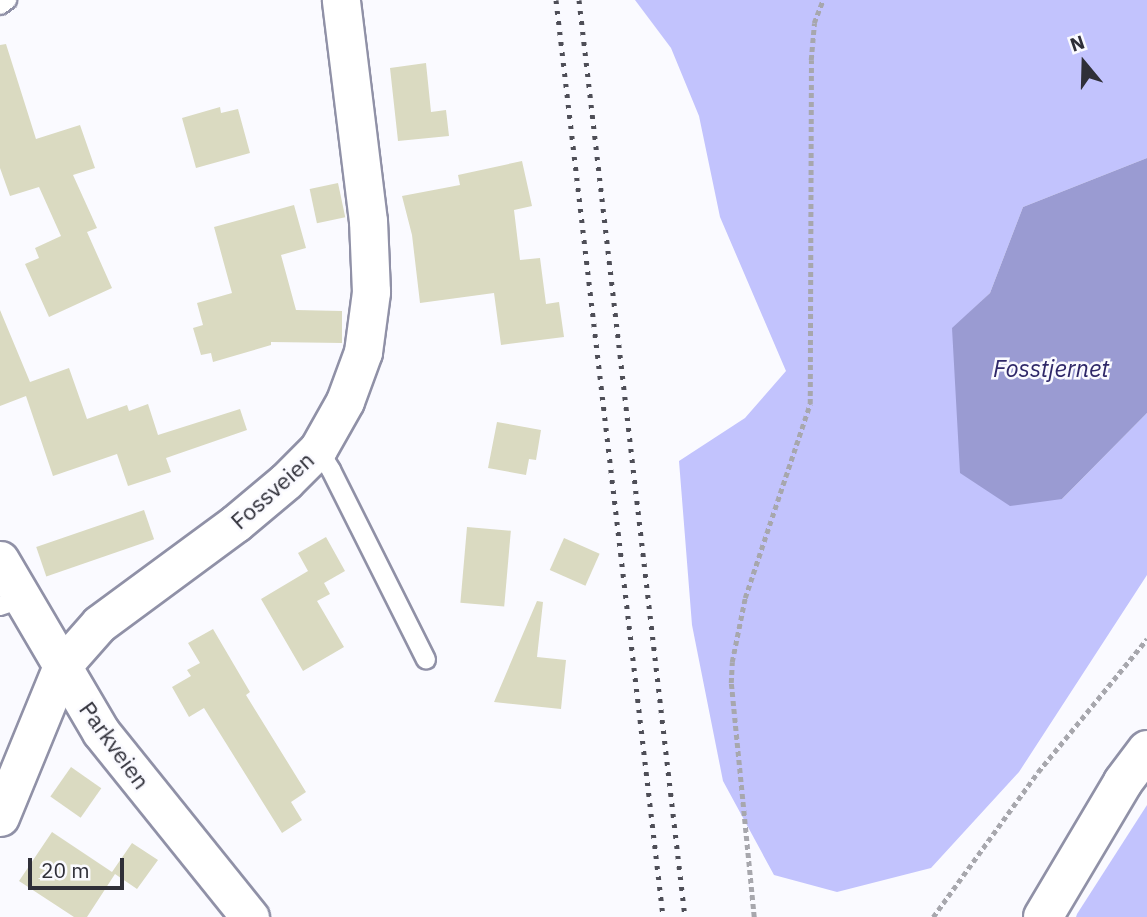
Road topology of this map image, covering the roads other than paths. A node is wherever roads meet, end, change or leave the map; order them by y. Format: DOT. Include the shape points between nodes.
graph roads {
  1 [pos="7,0"];
  2 [pos="341,0"];
  3 [pos="0,5"];
  4 [pos="318,450"];
  5 [pos="0,560"];
  6 [pos="10,603"];
  7 [pos="426,660"];
  8 [pos="62,666"];
  9 [pos="1147,750"];
  10 [pos="0,817"];
  11 [pos="250,917"];
  12 [pos="1043,917"];
  1 -- 3 [label="lane"];
  2 -- 4 [label="street, Fossveien" via="368,221 371,292 363,352 345,401"];
  4 -- 7 [label="lane"];
  4 -- 8 [label="street, Fossveien" via="236,523 99,624"];
  5 -- 6 [label="street, Parkveien"];
  6 -- 8 [label="street, Parkveien"];
  8 -- 10 [label="street, Fossveien"];
  8 -- 11 [label="street, Parkveien" via="101,732"];
  9 -- 12 [label="main road"];
}
